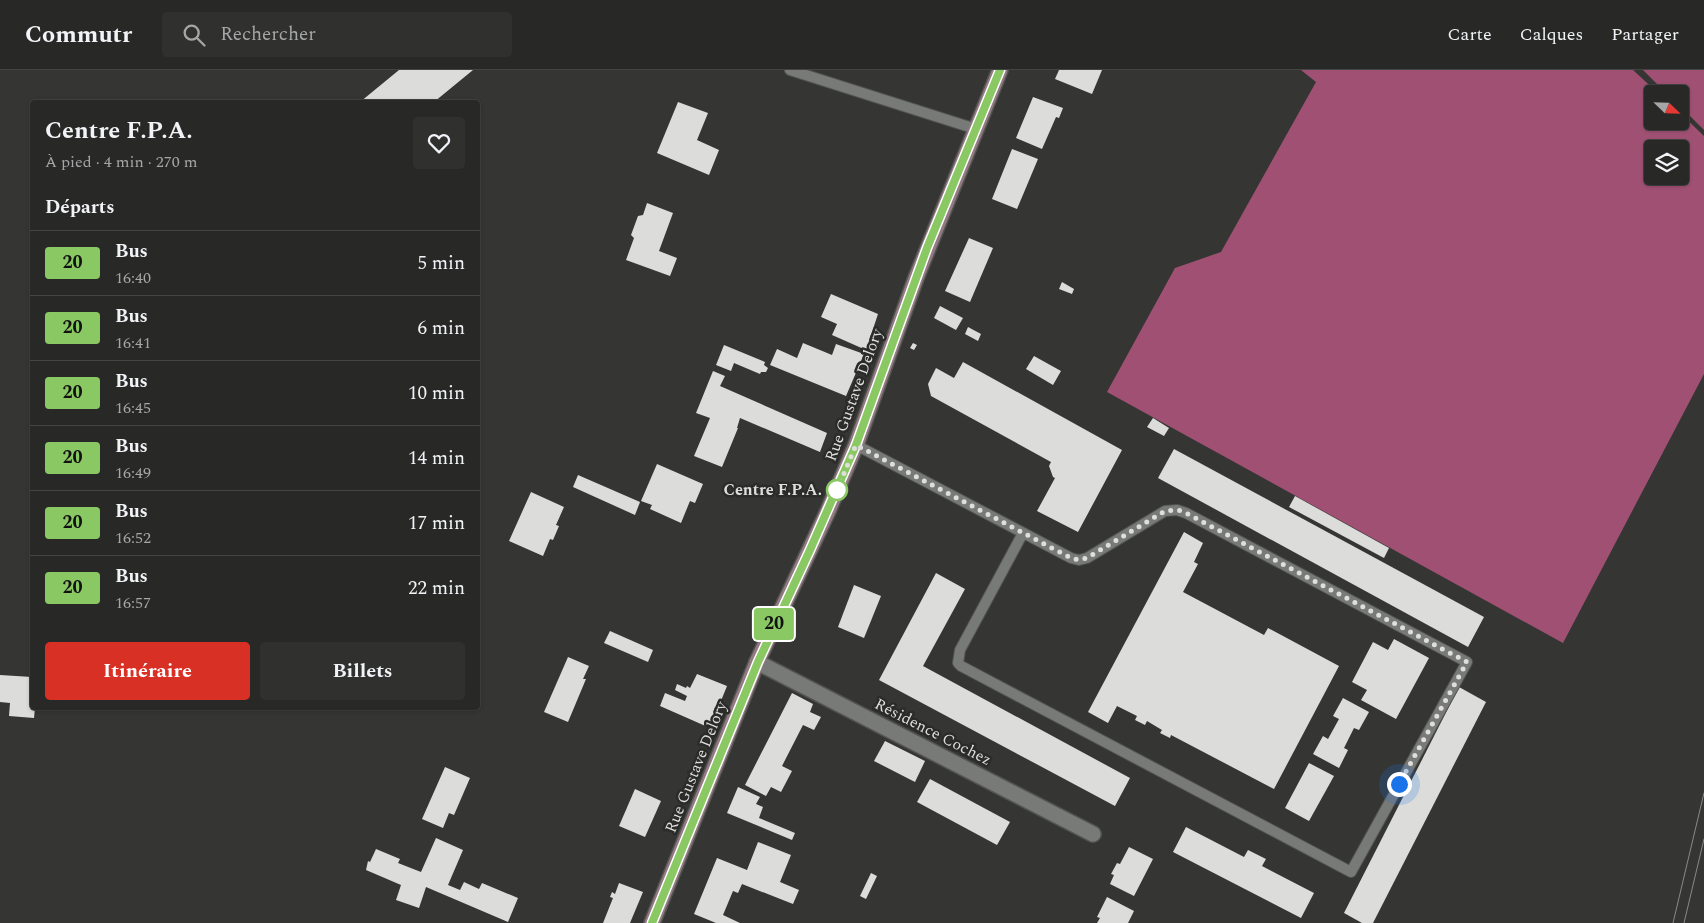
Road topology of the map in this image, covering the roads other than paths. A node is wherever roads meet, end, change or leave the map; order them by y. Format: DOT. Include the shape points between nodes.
graph roads {
  1 [pos="790,70"];
  2 [pos="1000,70"];
  3 [pos="976,129"];
  4 [pos="856,445"];
  5 [pos="1023,533"];
  6 [pos="758,662"];
  7 [pos="1093,834"];
  8 [pos="652,923"];
  1 -- 3 [label="lane"];
  2 -- 3 [label="street, Rue Gustave Delory"];
  3 -- 4 [label="street, Rue Gustave Delory" via="916,278"];
  4 -- 5 [label="lane"];
  4 -- 6 [label="street, Rue Gustave Delory"];
  5 -- 5 [label="lane" via="1079,560 1165,511 1178,510 1467,662 1351,872 958,663 960,650"];
  6 -- 7 [label="street, Résidence Cochez"];
  6 -- 8 [label="street, Rue Gustave Delory"];
}
